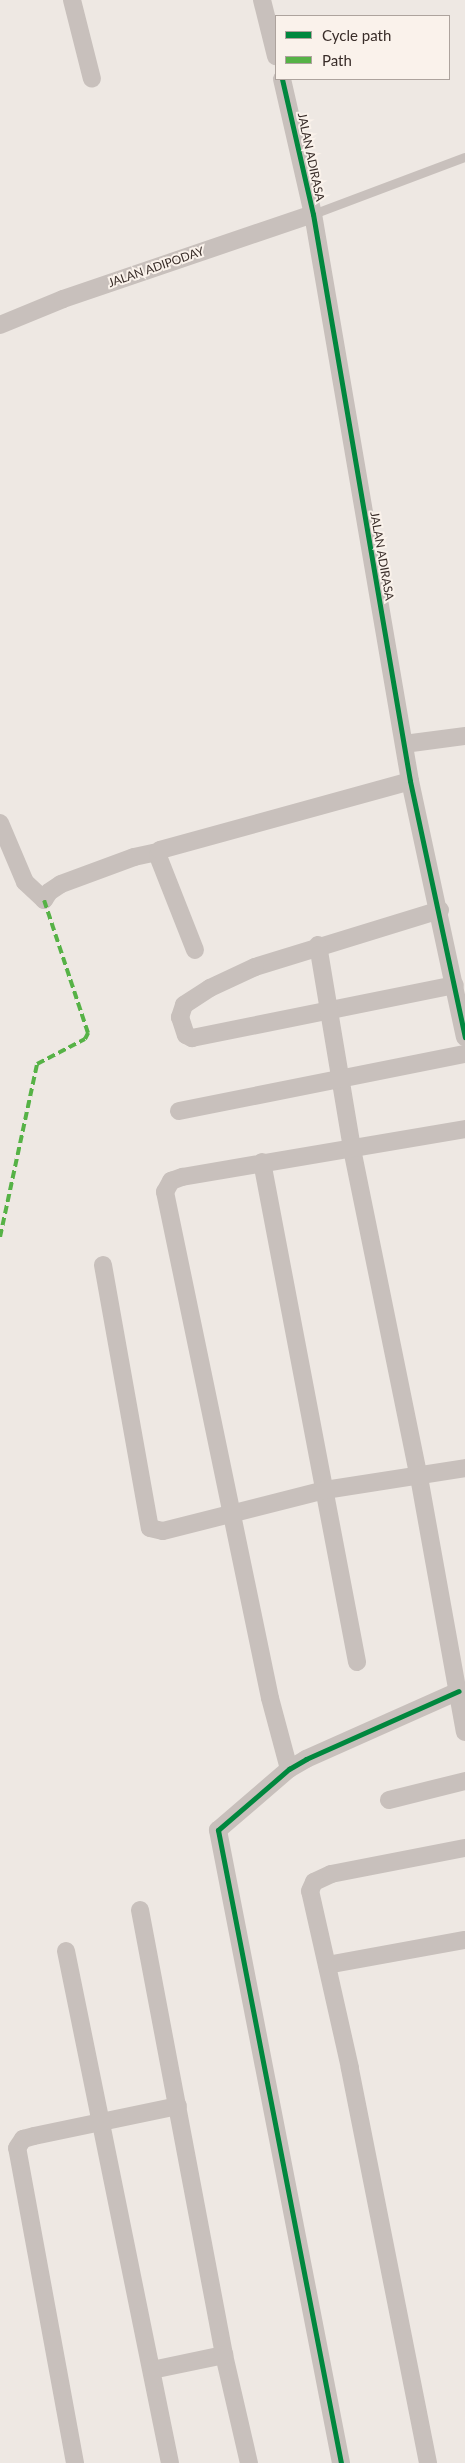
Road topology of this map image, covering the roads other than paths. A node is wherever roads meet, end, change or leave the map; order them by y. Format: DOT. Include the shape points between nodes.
graph roads {
  1 [pos="72,0"];
  2 [pos="262,0"];
  3 [pos="275,52"];
  4 [pos="92,79"];
  5 [pos="282,80"];
  6 [pos="465,157"];
  7 [pos="313,214"];
  8 [pos="0,324"];
  9 [pos="465,736"];
  10 [pos="404,744"];
  11 [pos="410,781"];
  12 [pos="0,823"];
  13 [pos="158,852"];
  14 [pos="440,910"];
  15 [pos="318,945"];
  16 [pos="195,950"];
  17 [pos="455,985"];
  18 [pos="330,1011"];
  19 [pos="465,1037"];
  20 [pos="465,1054"];
  21 [pos="340,1078"];
  22 [pos="179,1111"];
  23 [pos="465,1129"];
  24 [pos="352,1149"];
  25 [pos="262,1162"];
  26 [pos="103,1265"];
  27 [pos="465,1468"];
  28 [pos="419,1477"];
  29 [pos="325,1490"];
  30 [pos="234,1514"];
  31 [pos="356,1662"];
  32 [pos="459,1691"];
  33 [pos="465,1732"];
  34 [pos="289,1769"];
  35 [pos="465,1781"];
  36 [pos="389,1800"];
  37 [pos="465,1848"];
  38 [pos="140,1910"];
  39 [pos="465,1940"];
  40 [pos="66,1951"];
  41 [pos="327,1965"];
  42 [pos="178,2106"];
  43 [pos="102,2120"];
  44 [pos="224,2355"];
  45 [pos="152,2370"];
  46 [pos="75,2463"];
  47 [pos="170,2463"];
  48 [pos="249,2463"];
  49 [pos="340,2463"];
  50 [pos="428,2463"];
  1 -- 4 [label="street"];
  2 -- 3 [label="street"];
  5 -- 7 [label="street, JALAN ADIRASA"];
  6 -- 7 [label="lane"];
  7 -- 8 [label="street, JALAN ADIPODAY"];
  7 -- 10 [label="street, JALAN ADIRASA"];
  9 -- 10 [label="street"];
  10 -- 11 [label="street, JALAN ADIRASA"];
  11 -- 13 [label="street" via="217,832"];
  11 -- 14 [label="street, JALAN ADIRASA"];
  12 -- 13 [label="street" via="25,882 44,900 61,884 125,860"];
  13 -- 16 [label="street"];
  14 -- 15 [label="street"];
  14 -- 17 [label="street, JALAN ADIRASA"];
  15 -- 18 [label="street"];
  15 -- 18 [label="street" via="255,967 210,988 184,1005 180,1017 186,1035 192,1038"];
  17 -- 18 [label="street"];
  17 -- 19 [label="street, JALAN ADIRASA"];
  18 -- 21 [label="street"];
  20 -- 21 [label="street"];
  21 -- 22 [label="street"];
  21 -- 24 [label="street"];
  23 -- 24 [label="street"];
  24 -- 25 [label="street"];
  24 -- 28 [label="street"];
  25 -- 29 [label="street"];
  25 -- 30 [label="street" via="177,1178 167,1184 165,1192"];
  26 -- 30 [label="street" via="150,1528 163,1531"];
  27 -- 28 [label="street"];
  28 -- 29 [label="street"];
  28 -- 32 [label="street"];
  29 -- 30 [label="street"];
  29 -- 31 [label="street"];
  30 -- 34 [label="street" via="270,1698"];
  32 -- 33 [label="street"];
  32 -- 34 [label="street" via="405,1712"];
  34 -- 49 [label="street" via="220,1826 219,1836"];
  35 -- 36 [label="street"];
  37 -- 41 [label="street" via="331,1874 314,1882 310,1891"];
  38 -- 42 [label="street"];
  39 -- 41 [label="street"];
  40 -- 43 [label="street"];
  41 -- 50 [label="street"];
  42 -- 43 [label="street"];
  42 -- 44 [label="street"];
  43 -- 45 [label="street"];
  43 -- 46 [label="street" via="24,2140 17,2148"];
  44 -- 45 [label="street"];
  44 -- 48 [label="street"];
  45 -- 47 [label="street"];
}
